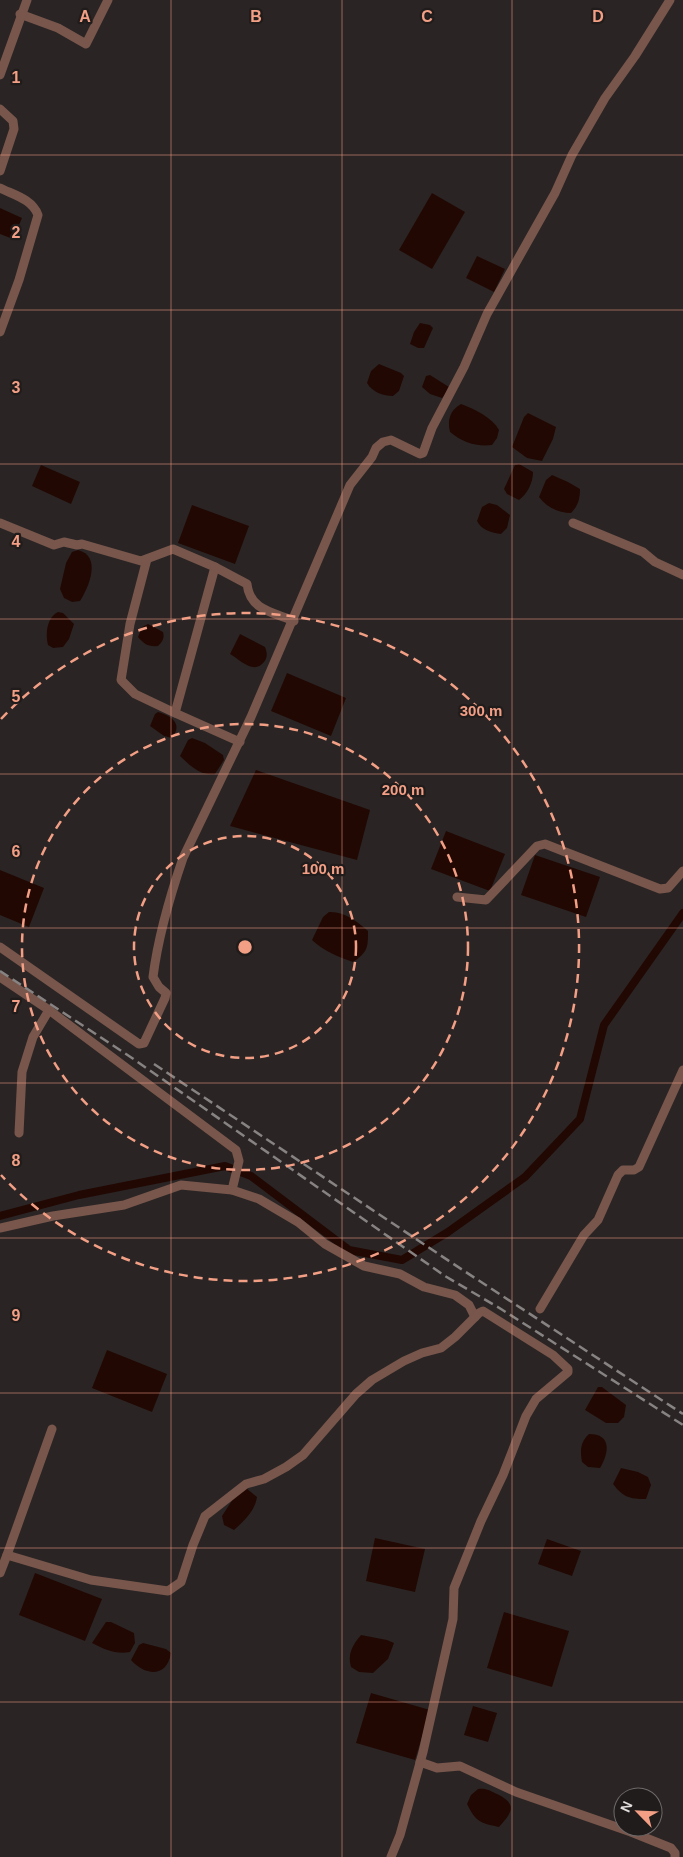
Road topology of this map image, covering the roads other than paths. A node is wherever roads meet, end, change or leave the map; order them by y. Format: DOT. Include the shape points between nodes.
graph roads {
  1 [pos="27,0"];
  2 [pos="108,0"];
  3 [pos="670,0"];
  4 [pos="20,14"];
  5 [pos="0,75"];
  6 [pos="0,109"];
  7 [pos="0,170"];
  8 [pos="0,188"];
  9 [pos="0,332"];
  10 [pos="0,523"];
  11 [pos="573,523"];
  12 [pos="147,559"];
  13 [pos="215,567"];
  14 [pos="683,575"];
  15 [pos="294,621"];
  16 [pos="175,713"];
  17 [pos="240,742"];
  18 [pos="683,871"];
  19 [pos="457,897"];
  20 [pos="0,947"];
  21 [pos="0,977"];
  22 [pos="49,1010"];
  23 [pos="683,1070"];
  24 [pos="19,1134"];
  25 [pos="232,1190"];
  26 [pos="0,1228"];
  27 [pos="540,1309"];
  28 [pos="475,1317"];
  29 [pos="52,1429"];
  30 [pos="7,1555"];
  31 [pos="0,1573"];
  32 [pos="420,1762"];
  33 [pos="391,1857"];
  34 [pos="675,1857"];
  1 -- 4 [label="street"];
  2 -- 4 [label="street" via="86,44 58,28"];
  3 -- 15 [label="street" via="605,98 572,155 555,193 487,314 423,453 391,440 376,448 350,485"];
  4 -- 5 [label="street"];
  6 -- 7 [label="street" via="13,121 14,129"];
  8 -- 9 [label="street" via="26,200 35,207 38,215"];
  10 -- 12 [label="street" via="54,545 70,542"];
  11 -- 14 [label="street" via="643,552 655,562"];
  12 -- 13 [label="street" via="173,549"];
  12 -- 16 [label="street" via="130,624 121,680 135,694"];
  13 -- 15 [label="street" via="247,584 255,605"];
  13 -- 16 [label="street"];
  15 -- 17 [label="street"];
  16 -- 17 [label="street"];
  17 -- 20 [label="street" via="183,858 175,882 153,977 166,993 144,1043 139,1044"];
  18 -- 19 [label="street" via="668,888 660,889 545,844 536,846 486,900"];
  21 -- 22 [label="street"];
  22 -- 24 [label="street" via="33,1037 22,1072"];
  22 -- 25 [label="street" via="236,1150 238,1161"];
  23 -- 27 [label="street" via="639,1167 623,1170 618,1175 598,1220 584,1236"];
  25 -- 26 [label="street" via="181,1185 124,1205"];
  25 -- 28 [label="street" via="258,1199 298,1222 325,1244 364,1266 400,1274 424,1287 455,1295 469,1305"];
  28 -- 30 [label="street" via="441,1348 404,1361 372,1380 303,1455 264,1479 246,1484 205,1516 181,1582 175,1587 168,1590 91,1580"];
  28 -- 32 [label="street" via="484,1311 553,1355 568,1372 536,1400 526,1416 454,1588 453,1619"];
  29 -- 30 [label="street"];
  30 -- 31 [label="street"];
  32 -- 33 [label="street"];
  32 -- 34 [label="street" via="438,1768 460,1766 516,1792 671,1848"];
}
